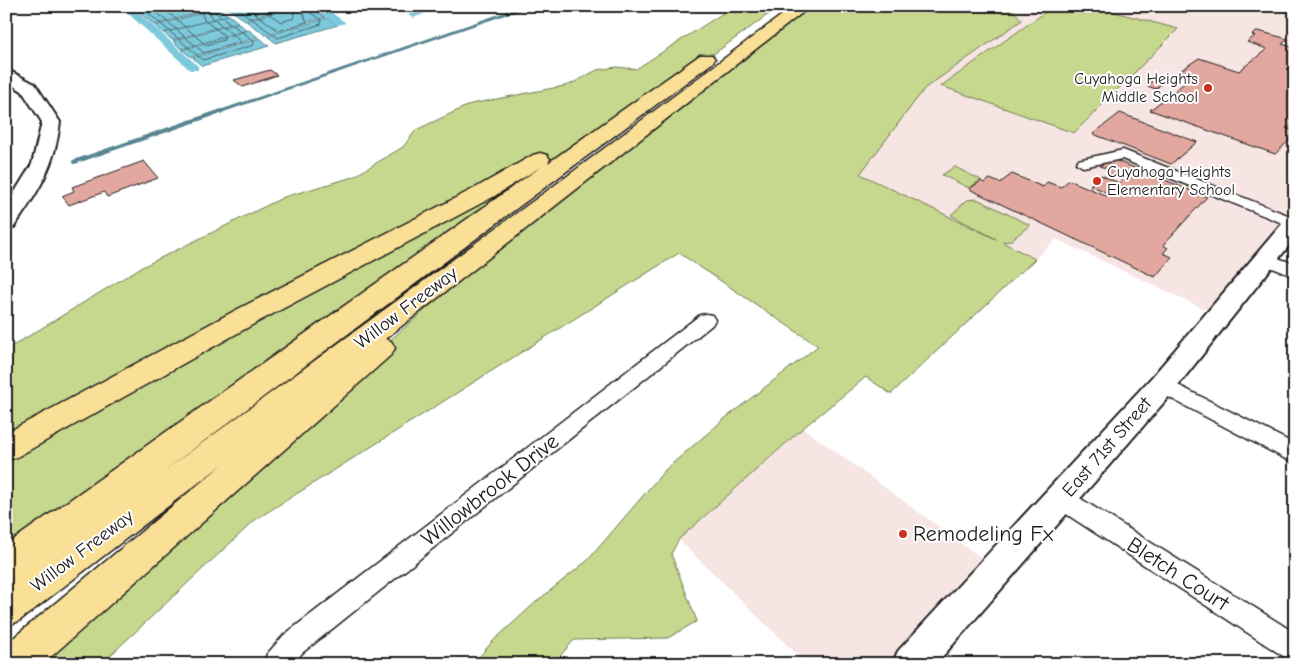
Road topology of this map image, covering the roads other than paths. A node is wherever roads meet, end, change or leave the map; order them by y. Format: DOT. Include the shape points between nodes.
graph roads {
  1 [pos="780,6"];
  2 [pos="804,6"];
  3 [pos="742,33"];
  4 [pos="720,49"];
  5 [pos="6,74"];
  6 [pos="682,76"];
  7 [pos="1083,162"];
  8 [pos="574,182"];
  9 [pos="6,222"];
  10 [pos="1295,223"];
  11 [pos="1266,259"];
  12 [pos="1295,271"];
  13 [pos="706,320"];
  14 [pos="1162,385"];
  15 [pos="6,448"];
  16 [pos="1295,455"];
  17 [pos="1062,499"];
  18 [pos="6,566"];
  19 [pos="6,608"];
  20 [pos="1295,650"];
  21 [pos="13,664"];
  22 [pos="277,664"];
  23 [pos="911,664"];
  1 -- 3 [label="highway"];
  2 -- 8 [label="highway, Willow Freeway"];
  4 -- 6 [label="highway, Willow Freeway"];
  5 -- 9 [label="main road" via="28,88 52,122 44,163 33,185"];
  6 -- 15 [label="highway" via="485,192 245,317"];
  6 -- 18 [label="highway, Willow Freeway"];
  7 -- 10 [label="street" via="1123,154"];
  8 -- 19 [label="highway, Willow Freeway"];
  8 -- 21 [label="highway"];
  10 -- 11 [label="main road, East 71st Street"];
  11 -- 12 [label="street"];
  11 -- 14 [label="main road, East 71st Street"];
  13 -- 22 [label="street, Willowbrook Drive" via="294,644"];
  14 -- 16 [label="street"];
  14 -- 17 [label="main road, East 71st Street"];
  17 -- 20 [label="street, Bletch Court"];
  17 -- 23 [label="main road, East 71st Street"];
}
